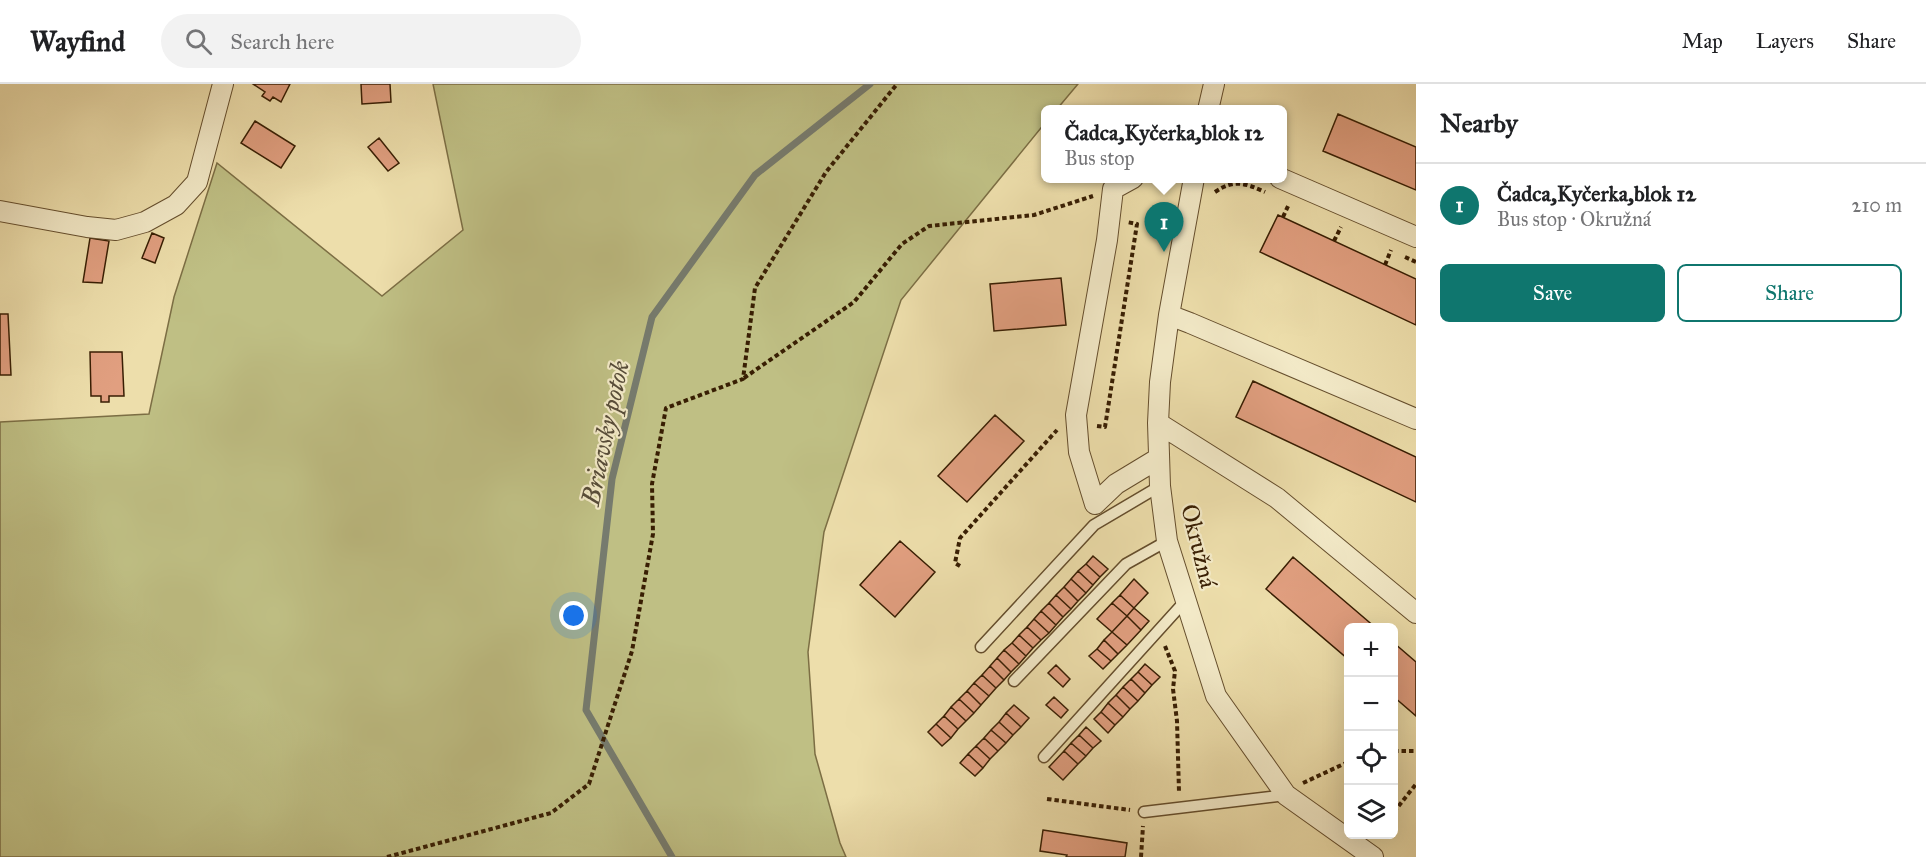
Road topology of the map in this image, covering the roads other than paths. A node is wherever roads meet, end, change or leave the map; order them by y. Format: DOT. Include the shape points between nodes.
graph roads {
  1 [pos="223,84"];
  2 [pos="1214,84"];
  3 [pos="1209,105"];
  4 [pos="1287,181"];
  5 [pos="1124,183"];
  6 [pos="1193,183"];
  7 [pos="0,211"];
  8 [pos="1416,237"];
  9 [pos="1169,315"];
  10 [pos="1416,419"];
  11 [pos="1158,423"];
  12 [pos="1159,458"];
  13 [pos="1160,486"];
  14 [pos="1167,540"];
  15 [pos="1186,600"];
  16 [pos="1416,613"];
  17 [pos="981,647"];
  18 [pos="1014,681"];
  19 [pos="1044,757"];
  20 [pos="1286,795"];
  21 [pos="1144,812"];
  22 [pos="1372,857"];
  1 -- 7 [label="street" via="197,182 166,211 116,230"];
  2 -- 3 [label="street"];
  4 -- 8 [label="street"];
  5 -- 12 [label="street" via="1113,189 1076,415 1079,452 1095,504 1116,484"];
  6 -- 9 [label="street, Okružná"];
  9 -- 10 [label="street"];
  9 -- 11 [label="street, Okružná"];
  11 -- 12 [label="street, Okružná"];
  11 -- 16 [label="street" via="1277,498"];
  12 -- 13 [label="street, Okružná"];
  13 -- 14 [label="street, Okružná"];
  13 -- 17 [label="lane" via="1094,525"];
  14 -- 15 [label="street, Okružná"];
  14 -- 18 [label="lane" via="1126,564"];
  15 -- 19 [label="lane"];
  15 -- 20 [label="street, Okružná" via="1216,696"];
  20 -- 21 [label="lane"];
  20 -- 22 [label="street, Okružná"];
}
